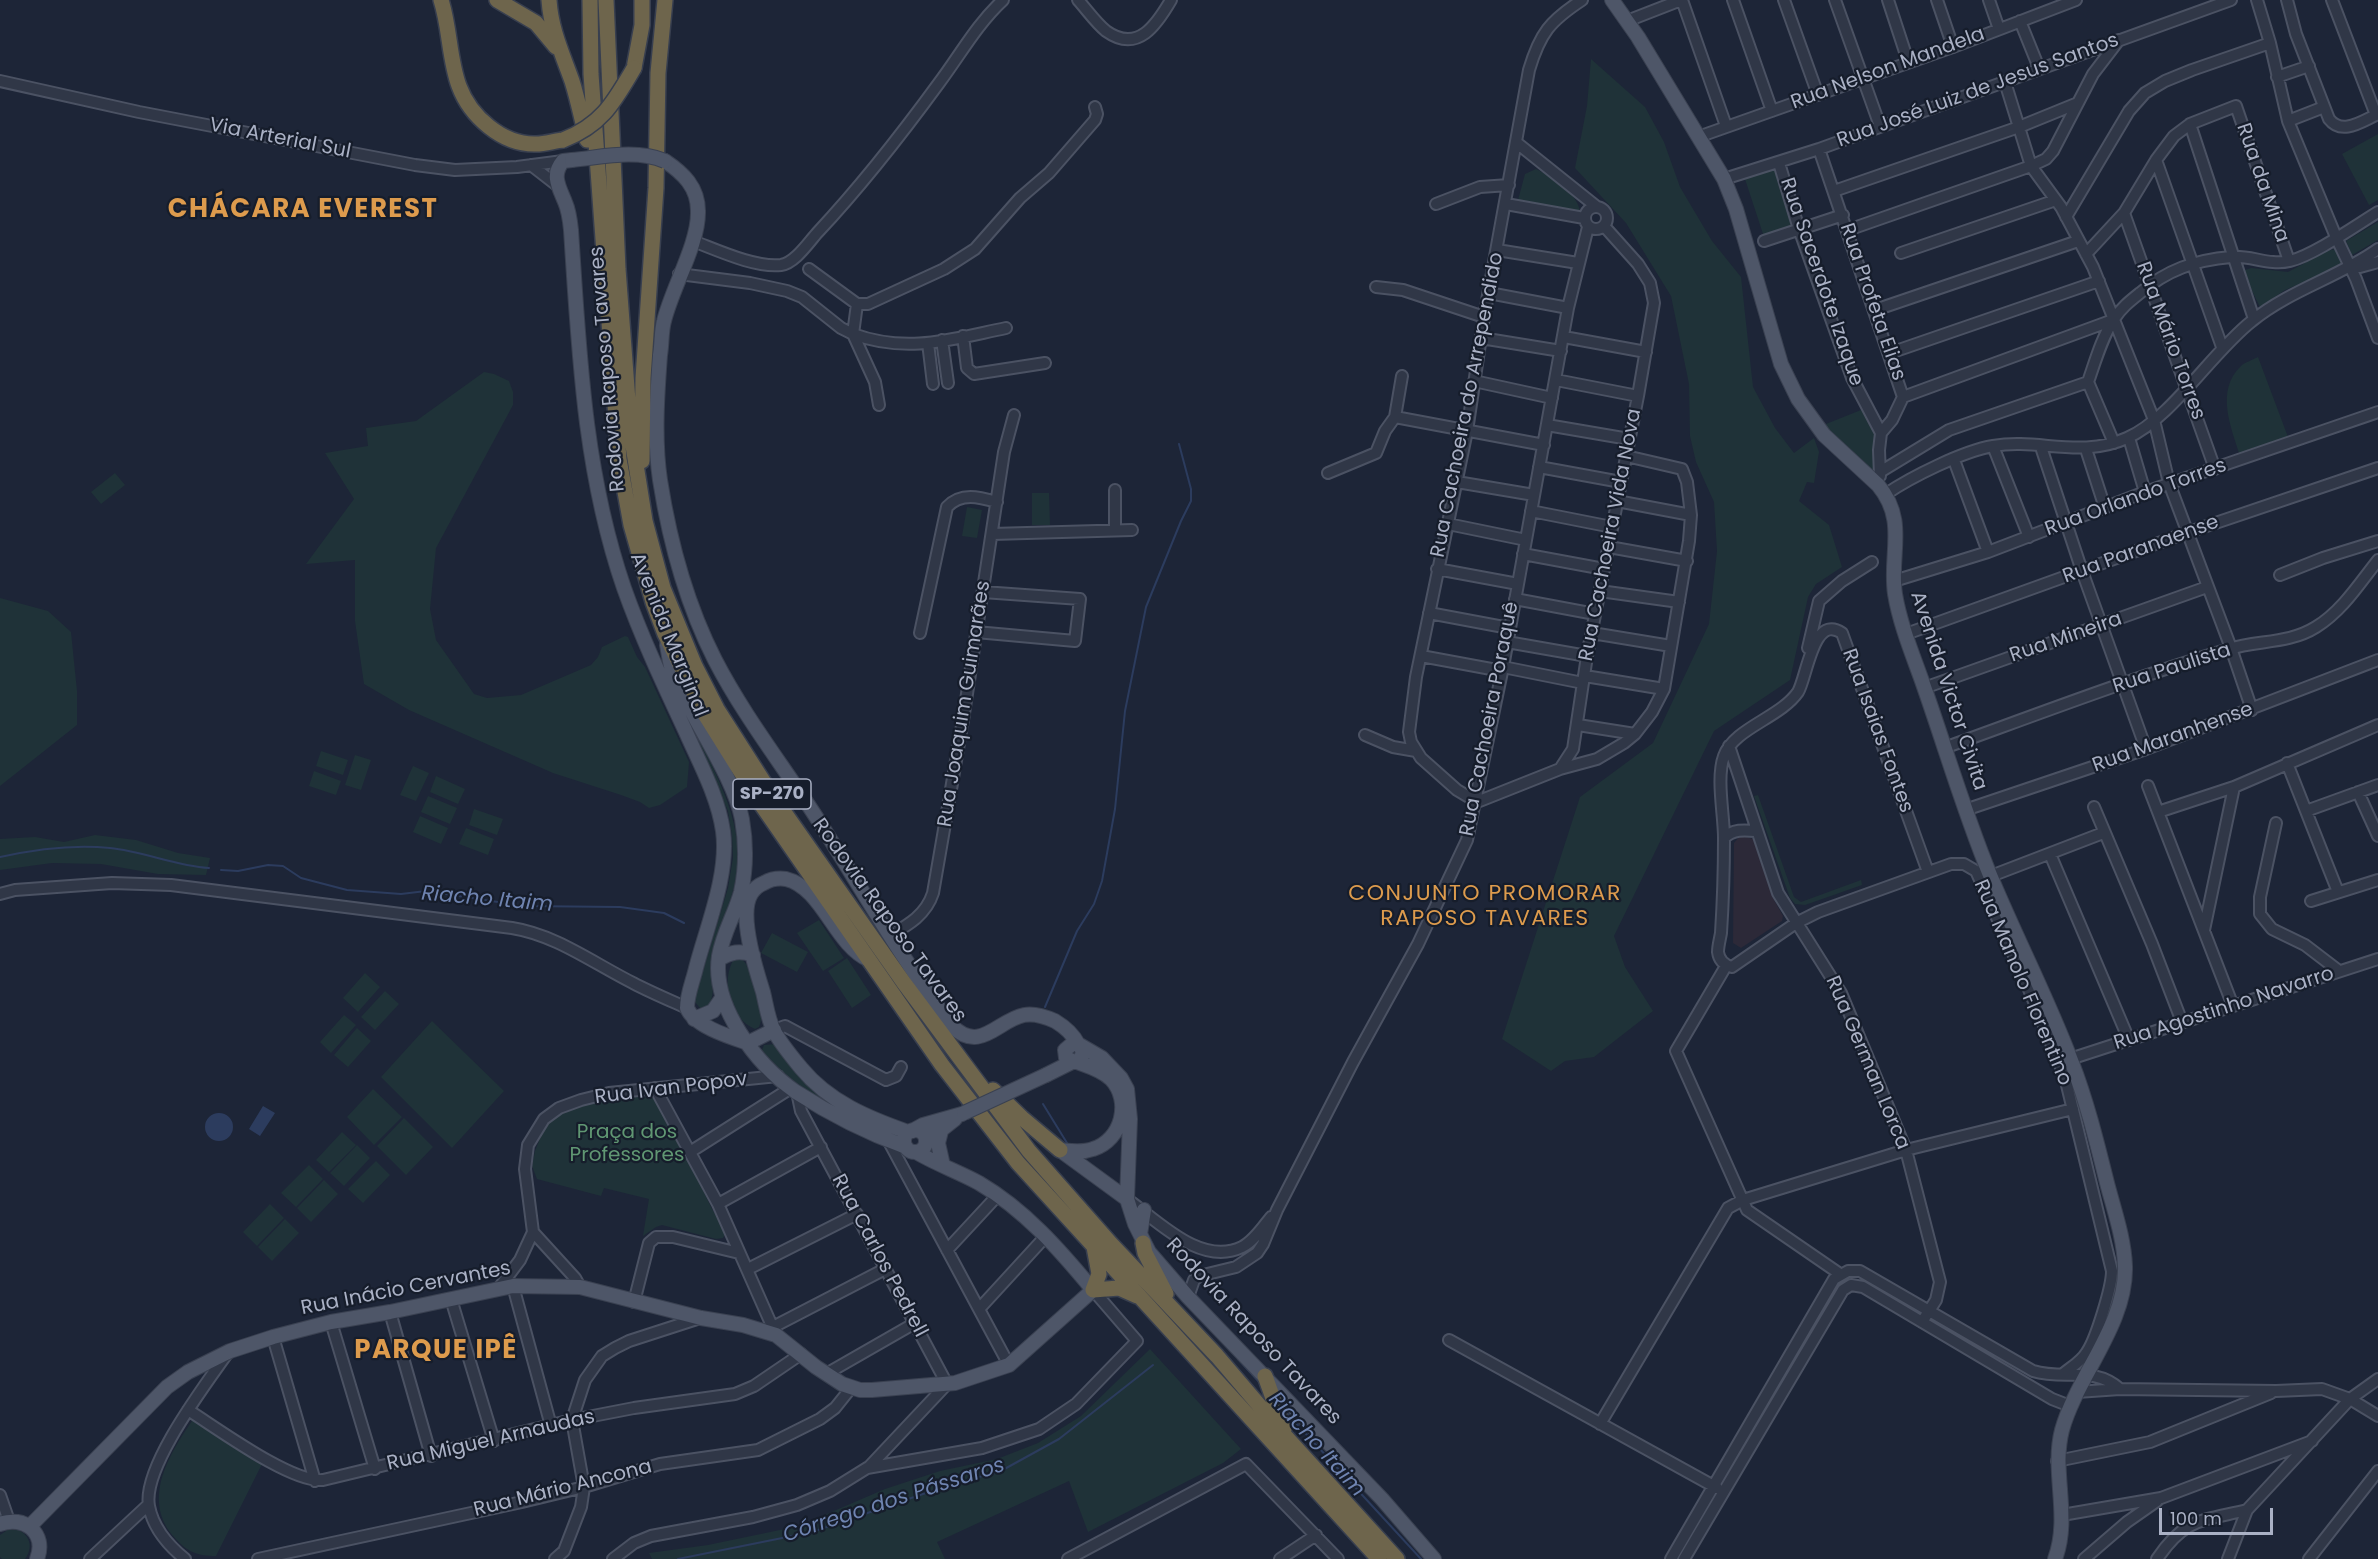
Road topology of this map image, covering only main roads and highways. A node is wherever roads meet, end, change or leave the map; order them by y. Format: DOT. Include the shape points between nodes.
graph roads {
  1 [pos="441,0"];
  2 [pos="497,0"];
  3 [pos="549,0"];
  4 [pos="606,0"];
  5 [pos="642,0"];
  6 [pos="655,0"];
  7 [pos="665,0"];
  8 [pos="1612,0"];
  9 [pos="589,1"];
  10 [pos="559,52"];
  11 [pos="658,73"];
  12 [pos="558,186"];
  13 [pos="605,273"];
  14 [pos="645,521"];
  15 [pos="665,634"];
  16 [pos="753,955"];
  17 [pos="719,959"];
  18 [pos="871,961"];
  19 [pos="722,998"];
  20 [pos="691,1013"];
  21 [pos="774,1030"];
  22 [pos="748,1043"];
  23 [pos="956,1050"];
  24 [pos="1073,1053"];
  25 [pos="963,1114"];
  26 [pos="914,1129"];
  27 [pos="941,1131"];
  28 [pos="916,1147"];
  29 [pos="1060,1150"];
  30 [pos="943,1164"];
  31 [pos="1127,1199"];
  32 [pos="1144,1210"];
  33 [pos="1141,1240"];
  34 [pos="1092,1243"];
  35 [pos="1093,1290"];
  36 [pos="1145,1300"];
  37 [pos="1168,1303"];
  38 [pos="1267,1383"];
  39 [pos="1287,1438"];
  40 [pos="4,1522"];
  41 [pos="30,1526"];
  42 [pos="37,1559"];
  43 [pos="1379,1559"];
  44 [pos="1397,1559"];
  45 [pos="1434,1559"];
  46 [pos="2055,1559"];
  1 -- 5 [label="highway, bridge" via="459,87 474,112 490,129 510,139 534,144 582,133 614,102 634,68 641,36"];
  2 -- 10 [label="highway" via="536,23"];
  3 -- 10 [label="highway"];
  4 -- 14 [label="highway, Rodovia Raposo Tavares / SP-270" via="629,416"];
  6 -- 11 [label="highway"];
  7 -- 11 [label="highway"];
  8 -- 46 [label="main road, Avenida Victor Civita" via="1724,179 1789,382 1824,435 1883,491 1894,511 1894,581 1906,634 1965,810 2070,1059 2098,1147 2124,1248 2122,1295 2062,1431 2057,1461 2062,1515"];
  9 -- 13 [label="highway, Rodovia Raposo Tavares / SP-270"];
  10 -- 13 [label="highway" via="572,81 587,139"];
  11 -- 14 [label="highway" via="656,188 643,378"];
  12 -- 20 [label="main road, Avenida Marginal" via="571,230 588,442 613,553 646,646 703,770 723,831 723,872 707,923"];
  12 -- 24 [label="main road, Rodovia Raposo Tavares, bridge" via="557,171 567,161 632,154 665,161 682,172 692,186 699,213 664,322 657,431 658,468 671,545 696,620 716,661 776,759 949,1022 971,1036 984,1035 1027,1014 1051,1019"];
  13 -- 15 [label="highway, Rodovia Raposo Tavares / SP-270" via="619,459 652,602"];
  14 -- 23 [label="highway, Rodovia Raposo Tavares / SP-270" via="677,626 717,709 782,810"];
  15 -- 17 [label="main road, Avenida Marginal" via="674,676 736,801 744,831 741,891"];
  15 -- 18 [label="highway, Rodovia Raposo Tavares / SP-270" via="718,737"];
  16 -- 17 [label="main road" via="736,951"];
  16 -- 18 [label="main road" via="747,917 750,894 768,881 785,879 805,889 850,947"];
  16 -- 21 [label="main road"];
  17 -- 19 [label="main road, Avenida Marginal"];
  18 -- 34 [label="highway, Rodovia Raposo Tavares / SP-270" via="987,1124"];
  19 -- 20 [label="main road" via="713,1011"];
  19 -- 22 [label="main road, Avenida Marginal"];
  20 -- 22 [label="main road, Avenida Marginal" via="728,1036"];
  21 -- 22 [label="main road"];
  21 -- 26 [label="main road" via="817,1085 857,1113 887,1125"];
  22 -- 28 [label="main road, Avenida Marginal" via="794,1090 888,1140"];
  23 -- 29 [label="highway" via="1009,1107"];
  23 -- 37 [label="highway, Rodovia Raposo Tavares / SP-270" via="1029,1151"];
  24 -- 25 [label="main road, bridge" via="1047,1075"];
  24 -- 29 [label="main road" via="1115,1085 1122,1106 1121,1120 1111,1138 1099,1147"];
  24 -- 31 [label="main road, Rodovia Raposo Tavares" via="1102,1058 1127,1089"];
  25 -- 26 [label="main road"];
  25 -- 27 [label="main road"];
  26 -- 28 [label="main road" via="924,1133"];
  26 -- 28 [label="main road" via="904,1139"];
  27 -- 28 [label="main road"];
  27 -- 30 [label="main road" via="938,1143"];
  28 -- 30 [label="main road"];
  29 -- 31 [label="main road"];
  30 -- 35 [label="main road" via="998,1195 1024,1215"];
  31 -- 33 [label="main road, Rodovia Raposo Tavares"];
  32 -- 33 [label="main road"];
  33 -- 37 [label="highway"];
  33 -- 38 [label="main road, Rodovia Raposo Tavares"];
  34 -- 35 [label="highway" via="1099,1268"];
  34 -- 36 [label="highway, Rodovia Raposo Tavares / SP-270"];
  35 -- 36 [label="highway" via="1119,1288"];
  35 -- 41 [label="main road, Rua Inácio Cervantes" via="1009,1365 947,1384 872,1390 851,1388 826,1374 774,1331 701,1318 580,1287 513,1286 331,1322 230,1351 188,1372 167,1387"];
  36 -- 43 [label="highway, Rodovia Raposo Tavares / SP-270"];
  37 -- 39 [label="highway, Rodovia Raposo Tavares / SP-270"];
  38 -- 39 [label="highway"];
  38 -- 45 [label="main road, Rodovia Raposo Tavares" via="1383,1499"];
  39 -- 44 [label="highway, Rodovia Raposo Tavares / SP-270"];
  40 -- 41 [label="main road" via="16,1520"];
  41 -- 42 [label="main road" via="40,1542"];
}
